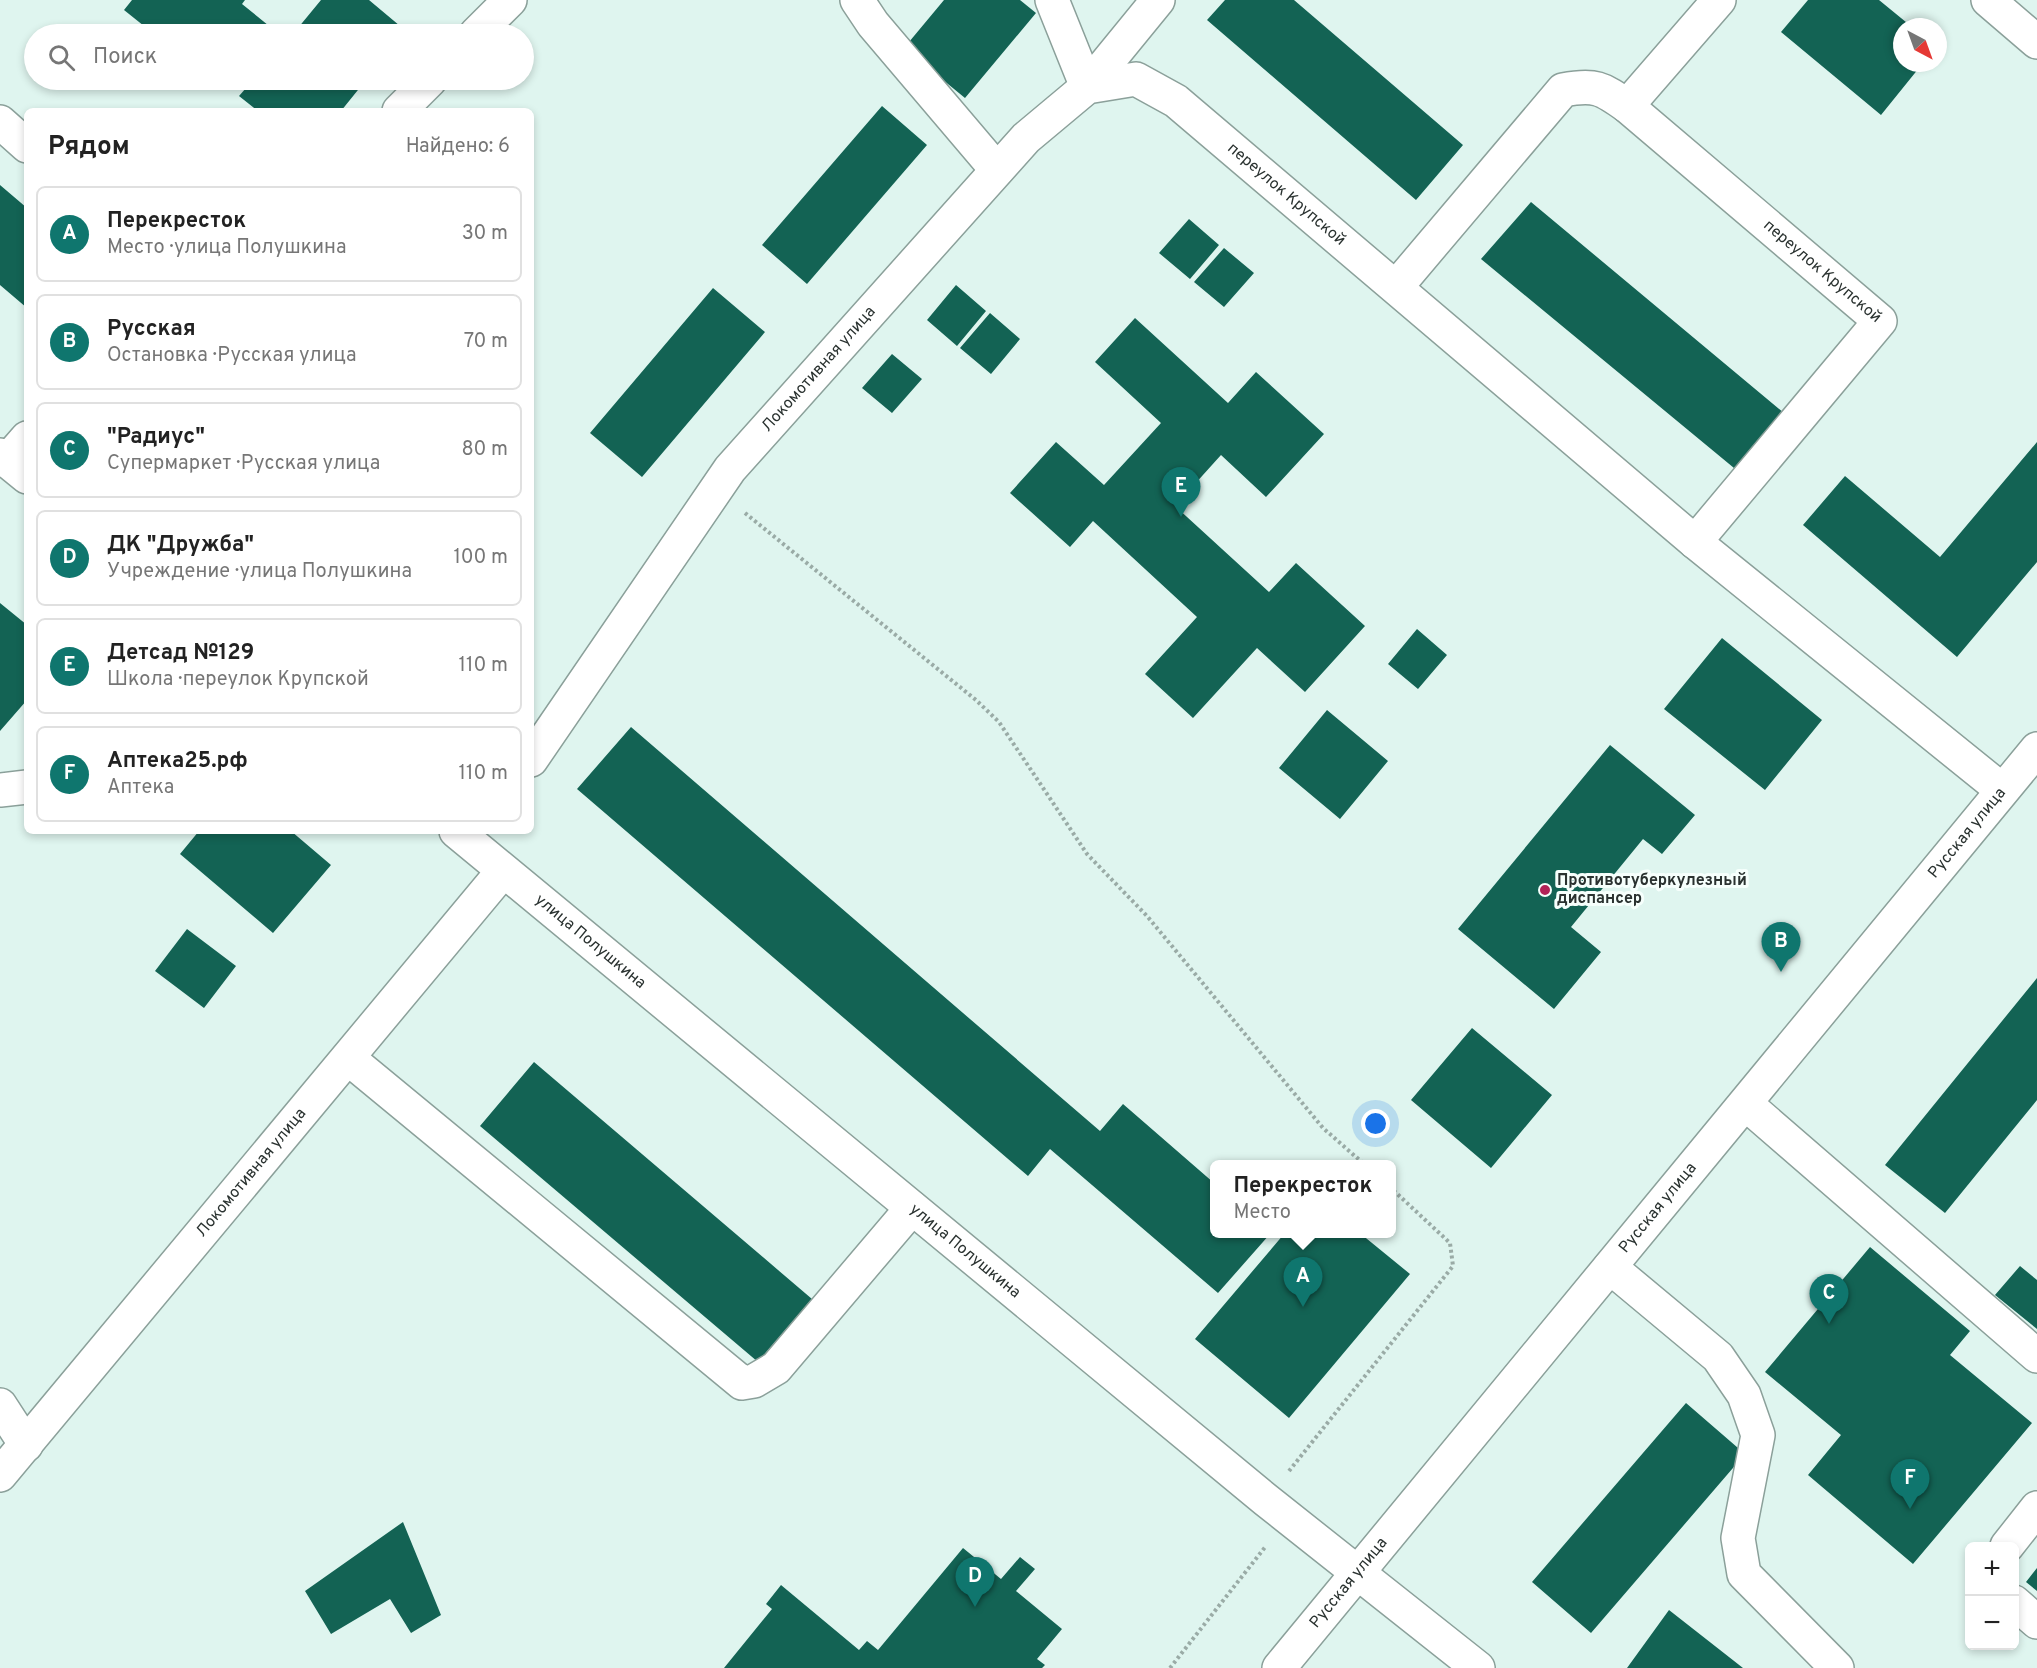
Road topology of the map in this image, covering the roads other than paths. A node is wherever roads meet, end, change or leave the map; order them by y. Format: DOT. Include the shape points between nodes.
graph roads {
  1 [pos="510,0"];
  2 [pos="857,0"];
  3 [pos="1052,0"];
  4 [pos="1158,0"];
  5 [pos="1719,0"];
  6 [pos="1988,0"];
  7 [pos="486,24"];
  8 [pos="2037,42"];
  9 [pos="1087,87"];
  10 [pos="420,90"];
  11 [pos="1634,99"];
  12 [pos="402,108"];
  13 [pos="0,122"];
  14 [pos="24,143"];
  15 [pos="998,170"];
  16 [pos="1397,286"];
  17 [pos="1695,542"];
  18 [pos="2037,749"];
  19 [pos="534,756"];
  20 [pos="24,787"];
  21 [pos="0,790"];
  22 [pos="2002,790"];
  23 [pos="474,837"];
  24 [pos="503,871"];
  25 [pos="348,1058"];
  26 [pos="1746,1104"];
  27 [pos="912,1208"];
  28 [pos="1610,1268"];
  29 [pos="2037,1356"];
  30 [pos="0,1405"];
  31 [pos="26,1445"];
  32 [pos="0,1475"];
  33 [pos="2037,1508"];
  34 [pos="2010,1542"];
  35 [pos="1356,1572"];
  36 [pos="2019,1606"];
  37 [pos="2037,1622"];
  38 [pos="1279,1668"];
  39 [pos="1478,1668"];
  40 [pos="1838,1668"];
  1 -- 7 [label="street"];
  2 -- 15 [label="street" via="873,24"];
  3 -- 9 [label="street"];
  4 -- 9 [label="street, Локомотивная улица"];
  5 -- 11 [label="street"];
  6 -- 8 [label="street"];
  9 -- 15 [label="street, Локомотивная улица" via="1026,138"];
  9 -- 16 [label="street, переулок Крупской" via="1136,79 1176,101"];
  10 -- 12 [label="street"];
  11 -- 16 [label="street, переулок Крупской" via="1601,88 1563,90"];
  11 -- 17 [label="street, переулок Крупской" via="1880,321"];
  13 -- 14 [label="street"];
  15 -- 19 [label="street, Локомотивная улица" via="730,469"];
  16 -- 17 [label="street, переулок Крупской"];
  17 -- 22 [label="street, переулок Крупской"];
  18 -- 22 [label="street, Русская улица"];
  20 -- 21 [label="street"];
  22 -- 26 [label="street, Русская улица"];
  23 -- 24 [label="street, улица Полушкина"];
  24 -- 25 [label="street, Локомотивная улица"];
  24 -- 27 [label="street, улица Полушкина"];
  25 -- 27 [label="street" via="742,1383 753,1382 776,1368"];
  25 -- 31 [label="street, Локомотивная улица"];
  26 -- 28 [label="street, Русская улица"];
  26 -- 29 [label="street"];
  27 -- 35 [label="street, улица Полушкина"];
  28 -- 35 [label="street, Русская улица"];
  28 -- 40 [label="street" via="1718,1357 1744,1395 1758,1435 1738,1538 1744,1574"];
  30 -- 31 [label="street"];
  31 -- 32 [label="street, Локомотивная улица"];
  33 -- 34 [label="street"];
  35 -- 38 [label="street, Русская улица"];
  35 -- 39 [label="street, улица Полушкина"];
  36 -- 37 [label="street"];
}
